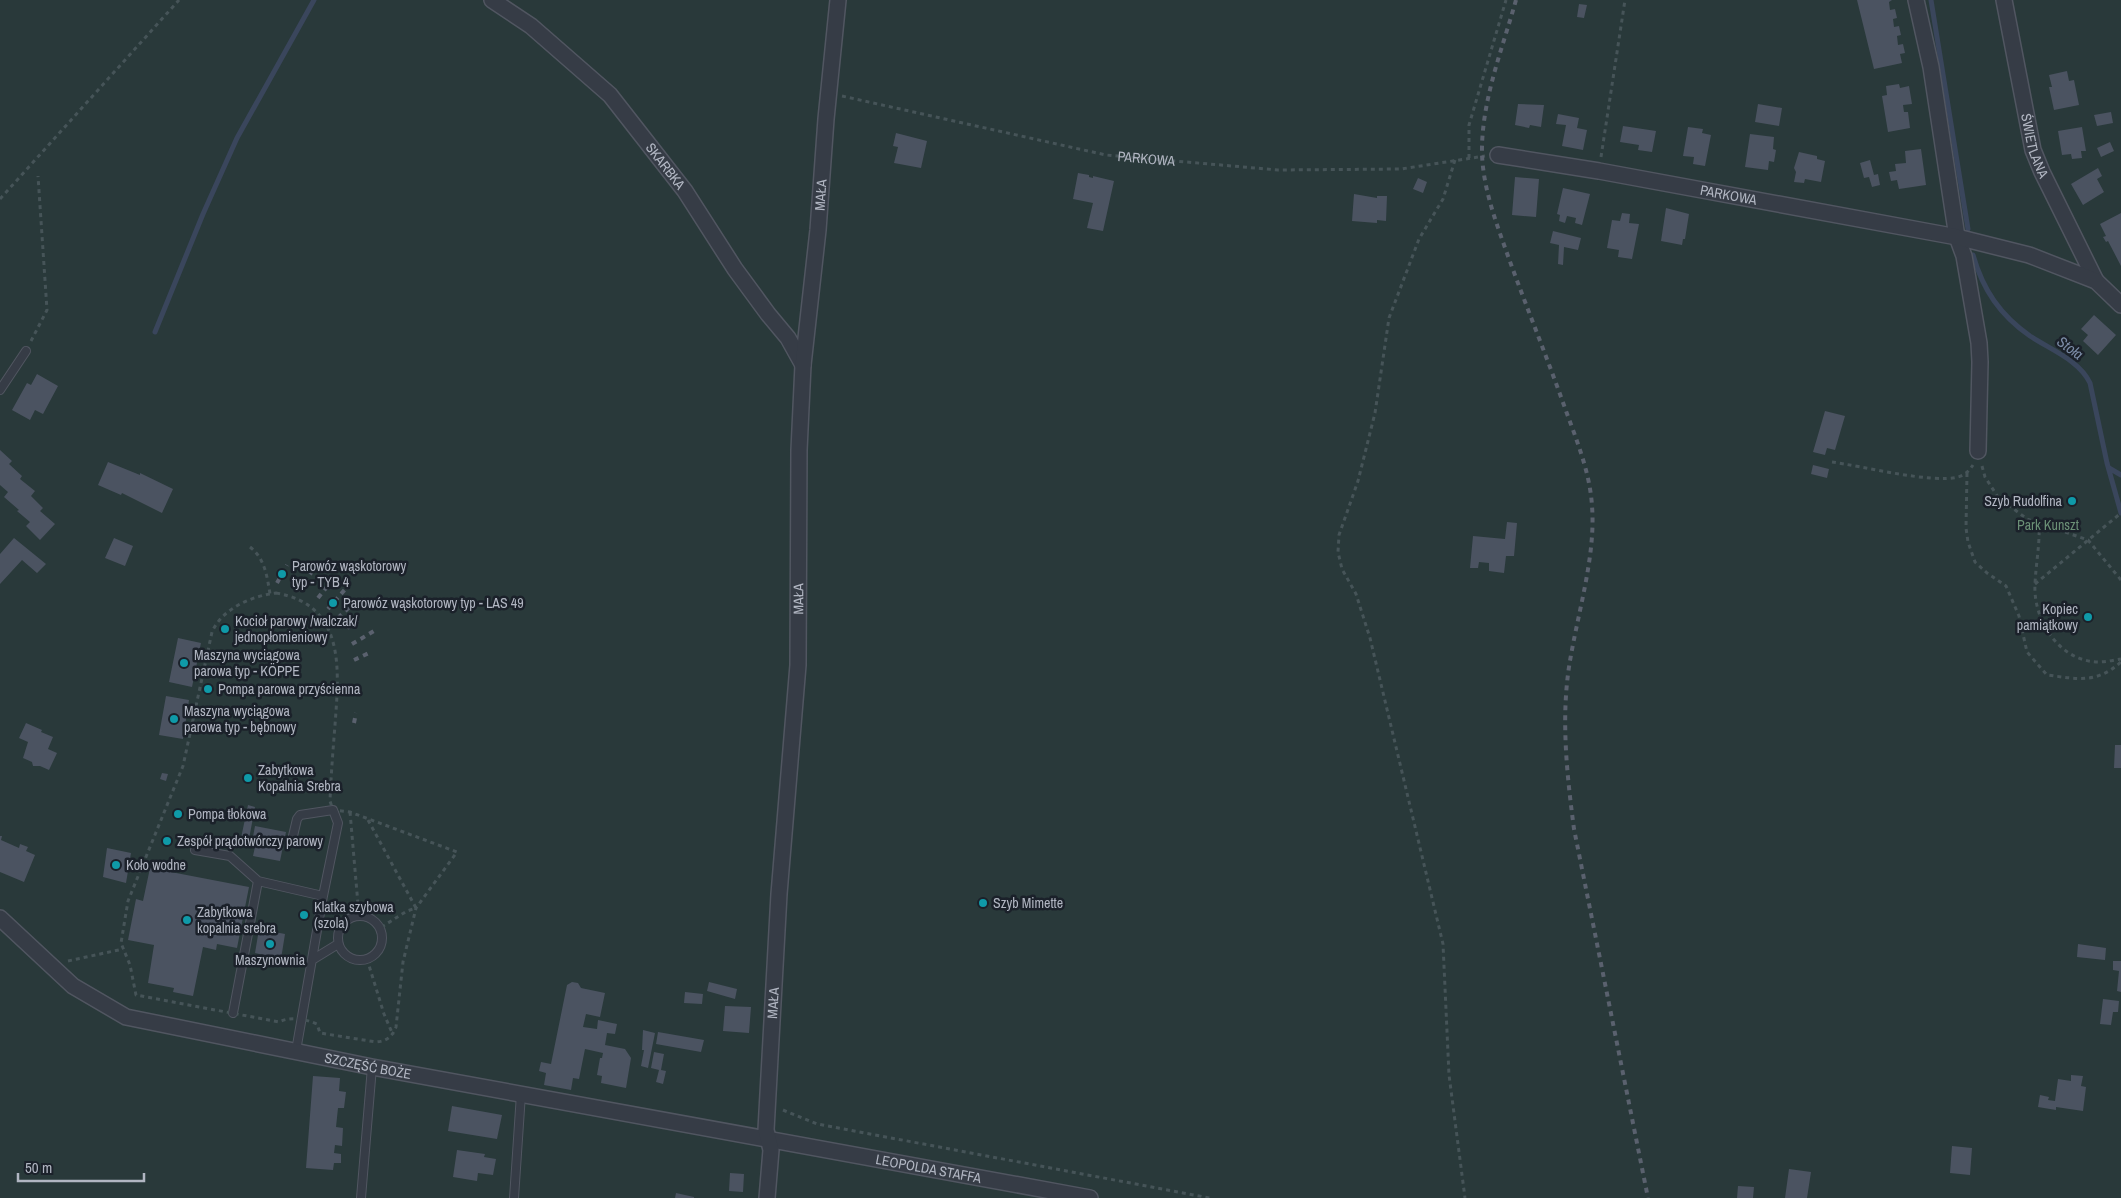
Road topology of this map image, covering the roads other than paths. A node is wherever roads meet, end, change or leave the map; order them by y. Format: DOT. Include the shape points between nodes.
graph roads {
  1 [pos="492,0"];
  2 [pos="838,0"];
  3 [pos="1916,0"];
  4 [pos="2004,0"];
  5 [pos="1498,155"];
  6 [pos="1957,237"];
  7 [pos="2096,281"];
  8 [pos="2121,305"];
  9 [pos="26,350"];
  10 [pos="802,365"];
  11 [pos="0,390"];
  12 [pos="1978,451"];
  13 [pos="293,836"];
  14 [pos="195,850"];
  15 [pos="258,882"];
  16 [pos="323,896"];
  17 [pos="0,918"];
  18 [pos="338,944"];
  19 [pos="312,960"];
  20 [pos="233,1013"];
  21 [pos="296,1050"];
  22 [pos="372,1067"];
  23 [pos="521,1094"];
  24 [pos="768,1139"];
  25 [pos="361,1198"];
  26 [pos="514,1198"];
  27 [pos="766,1198"];
  28 [pos="1090,1198"];
  1 -- 10 [label="street, SKARBKA" via="531,26 610,95 685,191 735,269 788,338"];
  2 -- 10 [label="street, MAŁA" via="818,230"];
  3 -- 6 [label="street" via="1931,67"];
  4 -- 7 [label="street, ŚWIETLANA" via="2034,150"];
  5 -- 6 [label="street, PARKOWA"];
  6 -- 7 [label="street, PARKOWA" via="2029,255"];
  6 -- 12 [label="street" via="1964,256 1979,343"];
  7 -- 8 [label="street, PARKOWA"];
  9 -- 11 [label="lane"];
  10 -- 24 [label="street, MAŁA" via="798,664 778,913"];
  13 -- 16 [label="lane" via="300,815 333,810 338,824"];
  14 -- 15 [label="lane" via="230,856"];
  15 -- 16 [label="lane"];
  15 -- 20 [label="lane"];
  16 -- 19 [label="lane"];
  17 -- 21 [label="street, SZCZĘŚĆ BOŻE" via="73,986 126,1017"];
  18 -- 18 [label="lane" via="343,924 348,919 370,918 380,928 380,949 367,959 347,957"];
  18 -- 19 [label="lane"];
  19 -- 21 [label="lane"];
  21 -- 22 [label="street, SZCZĘŚĆ BOŻE"];
  22 -- 23 [label="street, SZCZĘŚĆ BOŻE"];
  22 -- 25 [label="lane"];
  23 -- 24 [label="street, SZCZĘŚĆ BOŻE"];
  23 -- 26 [label="lane"];
  24 -- 27 [label="street, MAŁA" via="771,1150"];
  24 -- 28 [label="street, LEOPOLDA STAFFA"];
}
